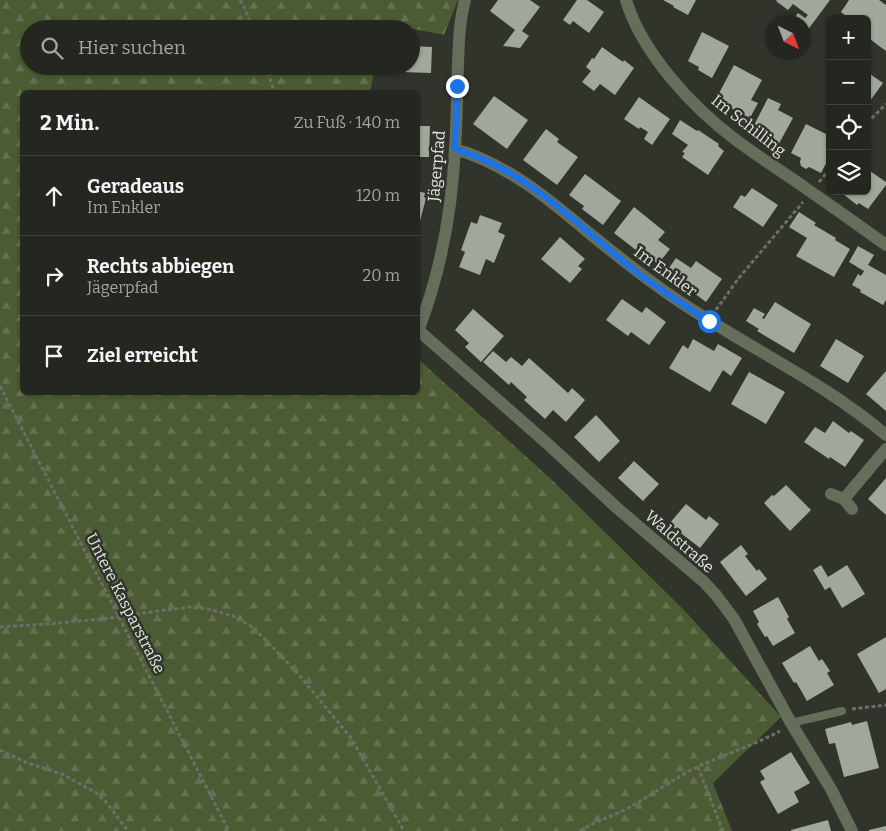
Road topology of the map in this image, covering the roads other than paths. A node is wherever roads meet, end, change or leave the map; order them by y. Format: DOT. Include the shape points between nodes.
graph roads {
  1 [pos="465,0"];
  2 [pos="626,0"];
  3 [pos="455,149"];
  4 [pos="886,245"];
  5 [pos="420,326"];
  6 [pos="420,333"];
  7 [pos="886,435"];
  8 [pos="886,449"];
  9 [pos="831,494"];
  10 [pos="844,499"];
  11 [pos="852,509"];
  12 [pos="842,711"];
  13 [pos="791,723"];
  14 [pos="852,831"];
  1 -- 3 [label="street, Jägerpfad" via="459,25"];
  2 -- 4 [label="street, Im Schilling" via="658,62 716,124"];
  3 -- 5 [label="street, Jägerpfad" via="443,248"];
  3 -- 7 [label="street, Im Enkler" via="484,159 519,179 670,296 841,400"];
  6 -- 13 [label="street, Waldstraße" via="716,594"];
  8 -- 10 [label="street"];
  9 -- 10 [label="street"];
  10 -- 11 [label="street"];
  12 -- 13 [label="lane"];
  13 -- 14 [label="street, Waldstraße"];
}
